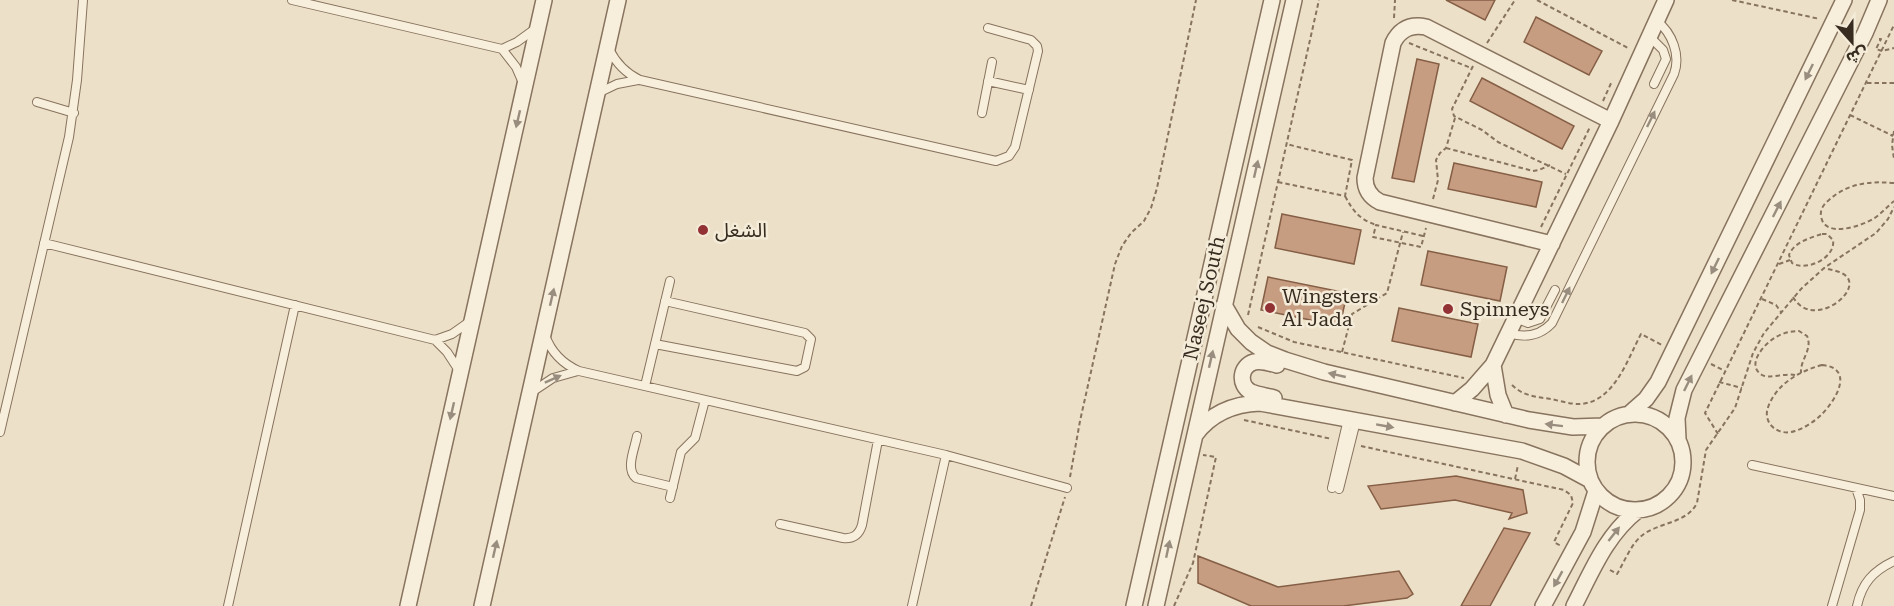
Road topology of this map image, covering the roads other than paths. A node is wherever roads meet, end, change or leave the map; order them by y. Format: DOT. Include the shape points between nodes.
graph roads {
  1 [pos="84,0"];
  2 [pos="292,0"];
  3 [pos="544,0"];
  4 [pos="618,0"];
  5 [pos="1272,0"];
  6 [pos="1294,0"];
  7 [pos="1666,0"];
  8 [pos="1844,0"];
  9 [pos="1879,0"];
  10 [pos="1656,21"];
  11 [pos="538,27"];
  12 [pos="988,28"];
  13 [pos="1650,37"];
  14 [pos="608,46"];
  15 [pos="502,49"];
  16 [pos="992,62"];
  17 [pos="640,80"];
  18 [pos="988,81"];
  19 [pos="1654,84"];
  20 [pos="525,87"];
  21 [pos="1029,90"];
  22 [pos="597,94"];
  23 [pos="37,102"];
  24 [pos="74,113"];
  25 [pos="982,113"];
  26 [pos="1611,121"];
  27 [pos="44,243"];
  28 [pos="1552,244"];
  29 [pos="670,280"];
  30 [pos="1555,290"];
  31 [pos="665,301"];
  32 [pos="295,305"];
  33 [pos="1224,305"];
  34 [pos="1515,318"];
  35 [pos="473,319"];
  36 [pos="544,332"];
  37 [pos="1508,333"];
  38 [pos="435,340"];
  39 [pos="655,344"];
  40 [pos="1494,365"];
  41 [pos="1304,366"];
  42 [pos="579,371"];
  43 [pos="460,373"];
  44 [pos="645,386"];
  45 [pos="530,393"];
  46 [pos="705,400"];
  47 [pos="1455,403"];
  48 [pos="1311,412"];
  49 [pos="1629,414"];
  50 [pos="1506,415"];
  51 [pos="1352,420"];
  52 [pos="1603,426"];
  53 [pos="0,432"];
  54 [pos="637,436"];
  55 [pos="1193,437"];
  56 [pos="1678,439"];
  57 [pos="878,440"];
  58 [pos="946,455"];
  59 [pos="1752,465"];
  60 [pos="1593,486"];
  61 [pos="672,487"];
  62 [pos="1067,488"];
  63 [pos="1336,488"];
  64 [pos="1856,488"];
  65 [pos="1894,496"];
  66 [pos="670,498"];
  67 [pos="1638,510"];
  68 [pos="780,524"];
  69 [pos="1894,561"];
  70 [pos="228,606"];
  71 [pos="408,606"];
  72 [pos="482,606"];
  73 [pos="912,606"];
  74 [pos="1134,606"];
  75 [pos="1156,606"];
  76 [pos="1542,606"];
  77 [pos="1574,606"];
  78 [pos="1832,606"];
  79 [pos="1857,606"];
  1 -- 24 [label="lane"];
  2 -- 15 [label="lane"];
  3 -- 11 [label="street"];
  4 -- 14 [label="street"];
  5 -- 74 [label="street"];
  33 -- 6 [label="street, Naseej South, one-way"];
  7 -- 10 [label="street"];
  8 -- 49 [label="street, one-way" via="1674,351 1653,391"];
  56 -- 9 [label="street, one-way" via="1677,418 1684,390"];
  10 -- 13 [label="street"];
  37 -- 10 [label="lane, one-way" via="1535,334 1552,323 1674,74 1675,49"];
  11 -- 15 [label="lane"];
  11 -- 20 [label="street"];
  12 -- 21 [label="lane" via="1034,43 1038,51"];
  13 -- 19 [label="lane" via="1666,56"];
  13 -- 26 [label="street"];
  14 -- 17 [label="lane" via="623,70"];
  14 -- 22 [label="street"];
  15 -- 20 [label="lane"];
  16 -- 18 [label="lane"];
  17 -- 21 [label="lane" via="996,161 1009,156 1015,147"];
  17 -- 22 [label="lane" via="617,84"];
  18 -- 21 [label="lane"];
  18 -- 25 [label="lane"];
  20 -- 35 [label="street, one-way"];
  36 -- 22 [label="street, one-way"];
  23 -- 24 [label="lane"];
  24 -- 27 [label="lane"];
  26 -- 28 [label="street"];
  26 -- 28 [label="street" via="1420,26 1404,29 1393,43 1365,172 1371,195 1380,202"];
  27 -- 32 [label="lane"];
  27 -- 53 [label="lane"];
  28 -- 34 [label="street"];
  29 -- 31 [label="lane"];
  30 -- 34 [label="lane" via="1540,319 1528,323"];
  31 -- 39 [label="lane"];
  31 -- 39 [label="lane" via="805,333 811,344 805,367 797,371"];
  32 -- 38 [label="lane"];
  32 -- 70 [label="lane"];
  33 -- 41 [label="street" via="1238,328 1259,348"];
  55 -- 33 [label="street, Naseej South, one-way"];
  34 -- 37 [label="street"];
  35 -- 38 [label="lane"];
  35 -- 43 [label="street"];
  36 -- 42 [label="lane" via="556,356"];
  36 -- 45 [label="street"];
  37 -- 40 [label="street"];
  38 -- 43 [label="lane"];
  39 -- 44 [label="lane"];
  40 -- 47 [label="street"];
  40 -- 50 [label="street"];
  47 -- 41 [label="street, one-way"];
  41 -- 48 [label="street" via="1254,362 1243,370 1242,380 1251,392 1294,403"];
  42 -- 44 [label="lane"];
  45 -- 42 [label="lane, one-way" via="553,378"];
  43 -- 71 [label="street, one-way"];
  44 -- 46 [label="lane"];
  72 -- 45 [label="street, one-way"];
  46 -- 57 [label="lane"];
  46 -- 61 [label="lane" via="695,438 681,452"];
  47 -- 50 [label="street"];
  48 -- 51 [label="street"];
  48 -- 55 [label="street" via="1241,405 1214,416"];
  49 -- 52 [label="street"];
  49 -- 56 [label="street" via="1652,417"];
  52 -- 50 [label="street, one-way" via="1558,426"];
  51 -- 60 [label="street, one-way" via="1522,451 1564,466"];
  51 -- 63 [label="lane"];
  52 -- 60 [label="street" via="1587,456"];
  54 -- 61 [label="lane" via="632,474"];
  75 -- 55 [label="street, Naseej South, one-way"];
  56 -- 67 [label="street" via="1684,462 1678,486 1661,503"];
  57 -- 58 [label="lane"];
  57 -- 68 [label="lane" via="858,534 843,538"];
  58 -- 62 [label="lane"];
  58 -- 73 [label="lane"];
  59 -- 64 [label="lane"];
  60 -- 67 [label="street" via="1615,506"];
  60 -- 76 [label="street, one-way" via="1583,532"];
  61 -- 66 [label="lane"];
  64 -- 65 [label="lane"];
  64 -- 78 [label="lane" via="1860,510"];
  77 -- 67 [label="street, one-way" via="1613,534"];
  69 -- 79 [label="lane" via="1872,574 1860,592"];
}
